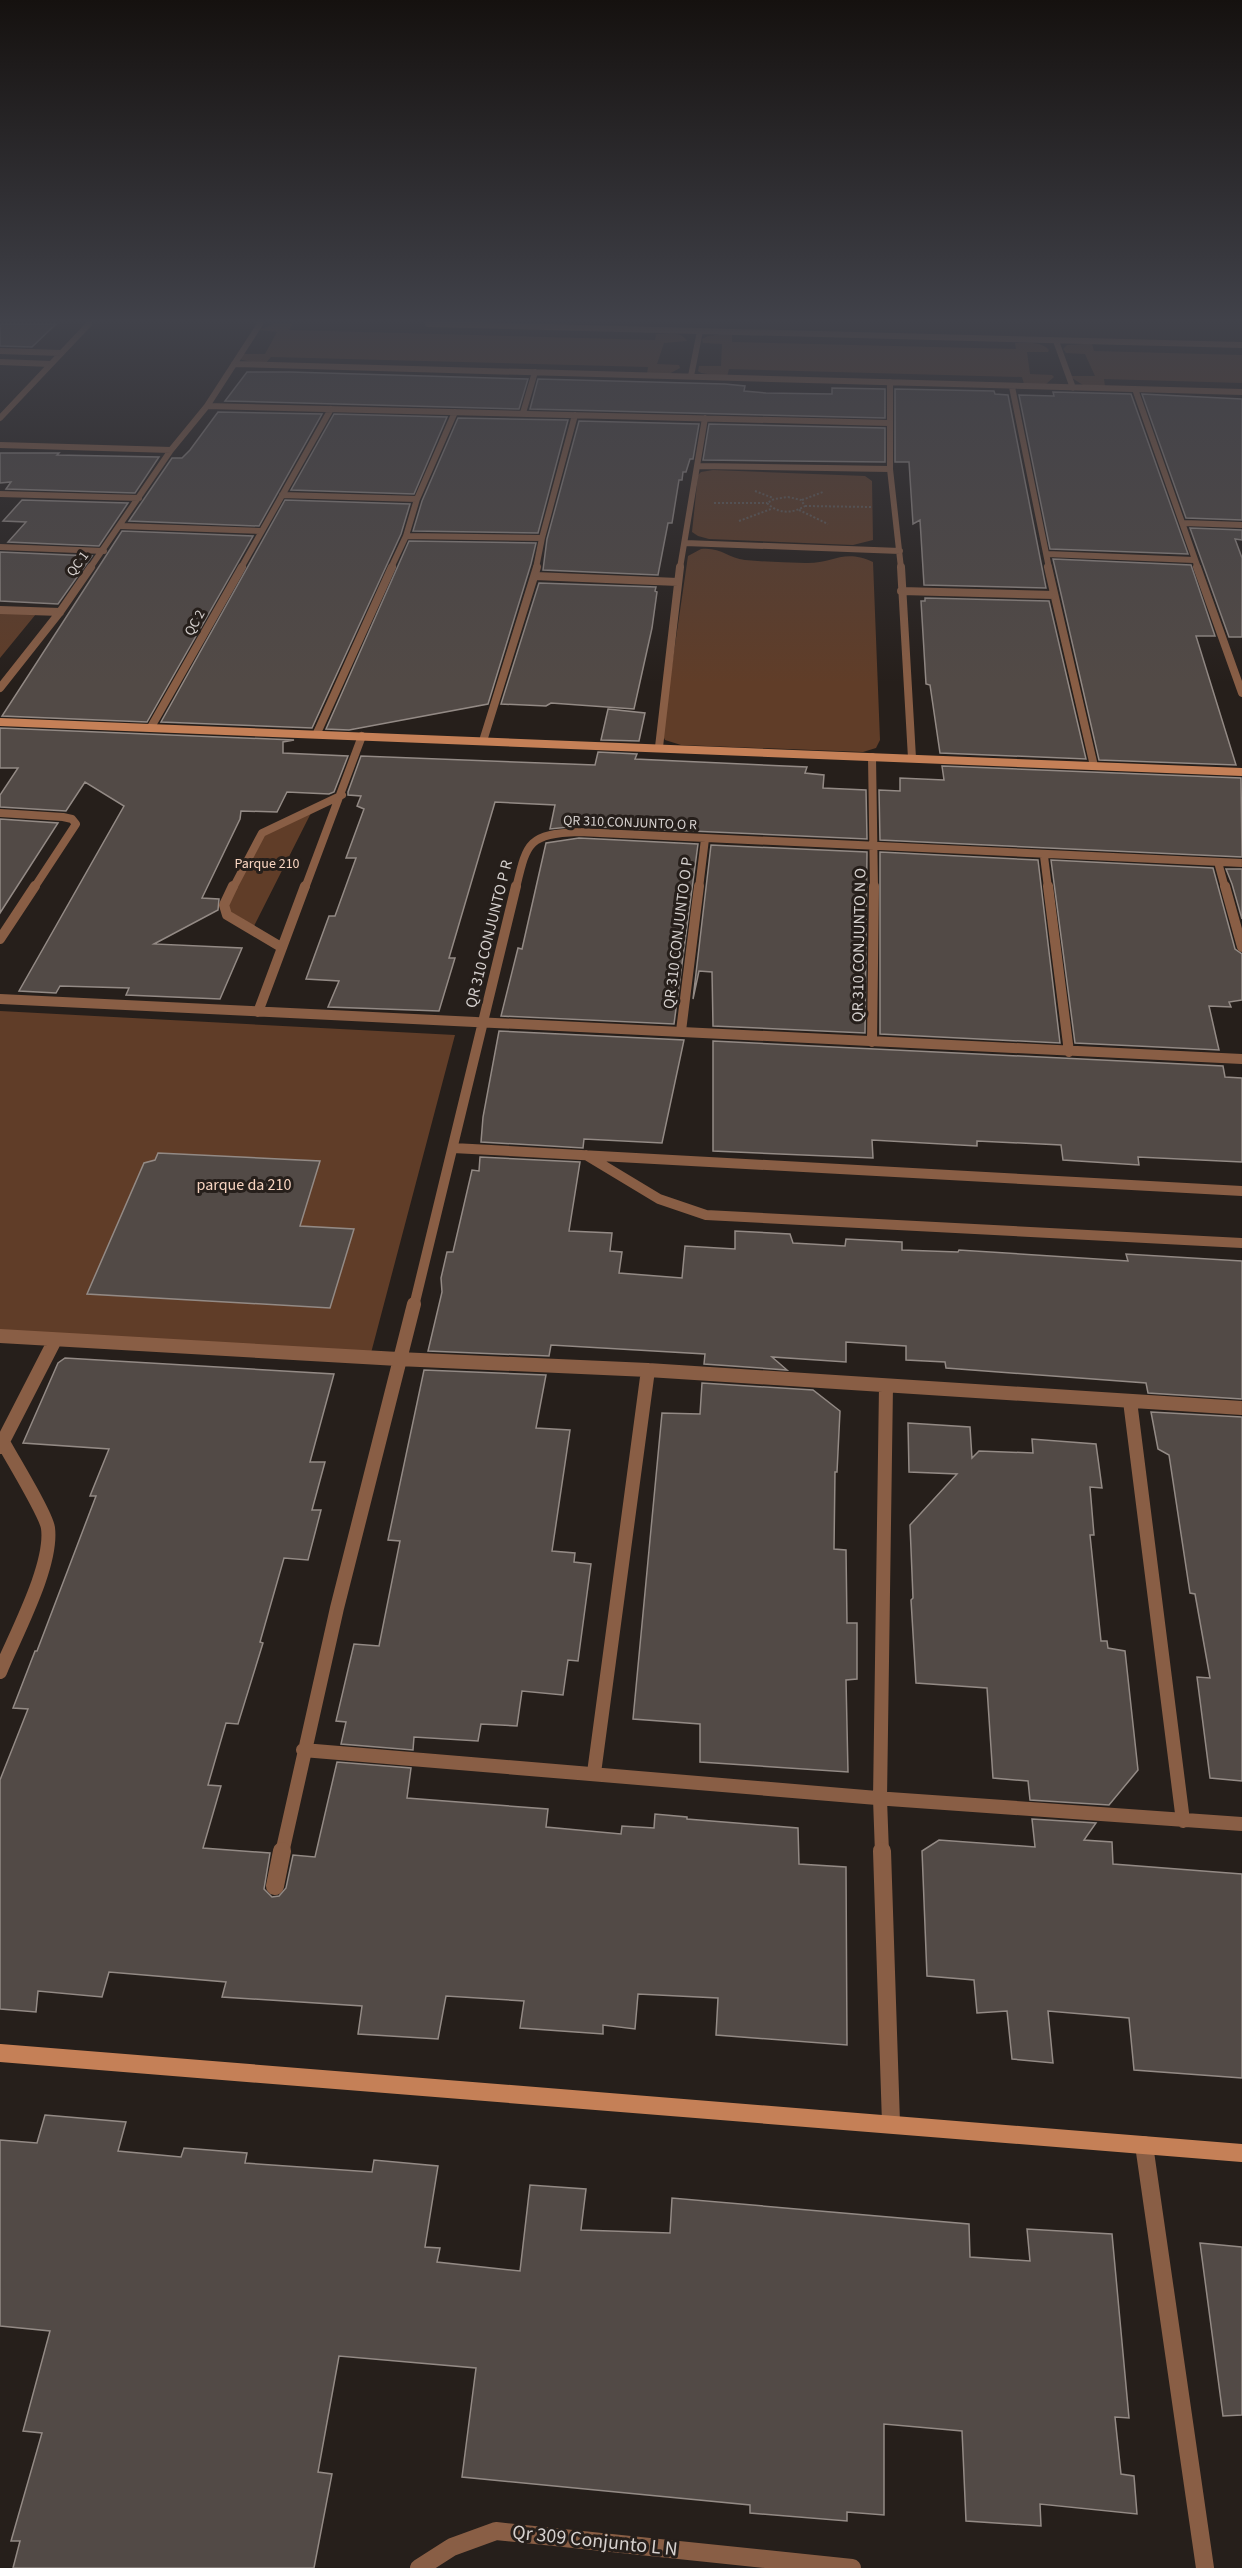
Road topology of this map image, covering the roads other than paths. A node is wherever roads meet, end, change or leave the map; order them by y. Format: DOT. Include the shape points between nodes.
graph roads {
  1 [pos="176,444"];
  2 [pos="311,444"];
  3 [pos="441,444"];
  4 [pos="567,444"];
  5 [pos="702,444"];
  6 [pos="889,444"];
  7 [pos="1024,444"];
  8 [pos="1155,444"];
  9 [pos="0,445"];
  10 [pos="171,450"];
  11 [pos="699,465"];
  12 [pos="890,469"];
  13 [pos="0,494"];
  14 [pos="282,495"];
  15 [pos="139,498"];
  16 [pos="417,499"];
  17 [pos="1184,524"];
  18 [pos="1242,525"];
  19 [pos="120,526"];
  20 [pos="260,531"];
  21 [pos="406,536"];
  22 [pos="542,538"];
  23 [pos="685,543"];
  24 [pos="0,548"];
  25 [pos="104,551"];
  26 [pos="900,551"];
  27 [pos="1047,554"];
  28 [pos="1194,560"];
  29 [pos="535,576"];
  30 [pos="678,582"];
  31 [pos="901,591"];
  32 [pos="1054,595"];
  33 [pos="0,610"];
  34 [pos="60,612"];
  35 [pos="0,688"];
  36 [pos="1242,693"];
  37 [pos="0,722"];
  38 [pos="152,727"];
  39 [pos="317,734"];
  40 [pos="363,736"];
  41 [pos="483,741"];
  42 [pos="659,747"];
  43 [pos="872,757"];
  44 [pos="912,758"];
  45 [pos="1094,766"];
  46 [pos="1242,772"];
  47 [pos="342,795"];
  48 [pos="0,813"];
  49 [pos="705,839"];
  50 [pos="875,847"];
  51 [pos="525,851"];
  52 [pos="1044,856"];
  53 [pos="1218,862"];
  54 [pos="1242,863"];
  55 [pos="0,939"];
  56 [pos="281,947"];
  57 [pos="1242,947"];
  58 [pos="0,999"];
  59 [pos="258,1012"];
  60 [pos="483,1024"];
  61 [pos="681,1031"];
  62 [pos="872,1042"];
  63 [pos="1070,1052"];
  64 [pos="1242,1059"];
  65 [pos="453,1148"];
  66 [pos="585,1154"];
  67 [pos="1242,1191"];
  68 [pos="1242,1243"];
  69 [pos="0,1336"];
  70 [pos="55,1340"];
  71 [pos="398,1359"];
  72 [pos="648,1370"];
  73 [pos="886,1386"];
  74 [pos="1130,1401"];
  75 [pos="1242,1408"];
  76 [pos="1,1445"];
  77 [pos="0,1672"];
  78 [pos="303,1750"];
  79 [pos="594,1773"];
  80 [pos="880,1799"];
  81 [pos="1183,1821"];
  82 [pos="1242,1824"];
  83 [pos="275,1886"];
  84 [pos="0,2053"];
  85 [pos="891,2123"];
  86 [pos="1144,2145"];
  87 [pos="1242,2153"];
  88 [pos="419,2568"];
  89 [pos="852,2568"];
  90 [pos="1205,2568"];
  1 -- 10 [label="street, QC 1"];
  2 -- 14 [label="street, QC 2"];
  3 -- 16 [label="street"];
  4 -- 22 [label="street"];
  5 -- 11 [label="street"];
  6 -- 12 [label="street"];
  7 -- 27 [label="street"];
  8 -- 17 [label="street"];
  9 -- 10 [label="street"];
  10 -- 15 [label="street, QC 1"];
  11 -- 12 [label="street"];
  11 -- 23 [label="street"];
  12 -- 26 [label="street"];
  13 -- 15 [label="street"];
  14 -- 16 [label="street"];
  14 -- 20 [label="street, QC 2"];
  15 -- 19 [label="street, QC 1"];
  16 -- 21 [label="street"];
  17 -- 18 [label="street"];
  17 -- 28 [label="street"];
  19 -- 20 [label="street"];
  19 -- 25 [label="street, QC 1"];
  20 -- 38 [label="street, QC 2"];
  21 -- 22 [label="street"];
  21 -- 39 [label="street"];
  22 -- 29 [label="street"];
  23 -- 26 [label="street"];
  23 -- 30 [label="street"];
  24 -- 25 [label="street"];
  25 -- 34 [label="street, QC 1"];
  26 -- 31 [label="street"];
  27 -- 28 [label="street"];
  27 -- 32 [label="street"];
  28 -- 36 [label="street"];
  29 -- 30 [label="street"];
  29 -- 41 [label="street"];
  30 -- 42 [label="street"];
  31 -- 32 [label="street"];
  31 -- 44 [label="street"];
  32 -- 45 [label="street"];
  33 -- 34 [label="street"];
  34 -- 35 [label="street, QC 1"];
  37 -- 38 [label="street"];
  38 -- 39 [label="street"];
  39 -- 40 [label="street"];
  40 -- 41 [label="street"];
  40 -- 47 [label="street"];
  41 -- 42 [label="street"];
  42 -- 43 [label="street"];
  43 -- 44 [label="street"];
  43 -- 50 [label="street, QR 310 CONJUNTO N O"];
  44 -- 45 [label="street"];
  45 -- 46 [label="street"];
  47 -- 56 [label="street"];
  47 -- 56 [label="street" via="262,833 224,905 227,915"];
  48 -- 55 [label="street" via="63,817 76,824"];
  49 -- 50 [label="street, QR 310 CONJUNTO O R"];
  49 -- 51 [label="street, QR 310 CONJUNTO O R" via="555,833 533,840"];
  49 -- 61 [label="street, QR 310 CONJUNTO O P"];
  50 -- 52 [label="street, QR 310 CONJUNTO O R"];
  50 -- 62 [label="street, QR 310 CONJUNTO N O"];
  51 -- 60 [label="street, QR 310 CONJUNTO P R"];
  52 -- 53 [label="street, QR 310 CONJUNTO O R"];
  52 -- 63 [label="street"];
  53 -- 54 [label="street, QR 310 CONJUNTO O R"];
  53 -- 57 [label="street"];
  56 -- 59 [label="street"];
  58 -- 59 [label="street"];
  59 -- 60 [label="street"];
  60 -- 61 [label="street"];
  60 -- 65 [label="street, QR 310 CONJUNTO P R"];
  61 -- 62 [label="street"];
  62 -- 63 [label="street"];
  63 -- 64 [label="street"];
  65 -- 66 [label="street"];
  65 -- 71 [label="street, QR 310 CONJUNTO P R"];
  66 -- 67 [label="street"];
  66 -- 68 [label="street" via="669,1206 706,1215"];
  69 -- 70 [label="street"];
  70 -- 71 [label="street"];
  70 -- 76 [label="street"];
  71 -- 72 [label="street"];
  71 -- 78 [label="street, QR 310 CONJUNTO P R"];
  72 -- 73 [label="street"];
  72 -- 79 [label="street"];
  73 -- 74 [label="street"];
  73 -- 80 [label="street"];
  74 -- 75 [label="street"];
  74 -- 81 [label="street"];
  76 -- 77 [label="street" via="48,1526 48,1548"];
  78 -- 79 [label="street"];
  78 -- 83 [label="street, QR 310 CONJUNTO P R"];
  79 -- 80 [label="street"];
  80 -- 81 [label="street"];
  80 -- 85 [label="street"];
  81 -- 82 [label="street"];
  84 -- 85 [label="street"];
  85 -- 86 [label="street"];
  86 -- 87 [label="street"];
  86 -- 90 [label="street"];
  88 -- 89 [label="street, Qr 309 Conjunto L N" via="452,2547 496,2530"];
}
